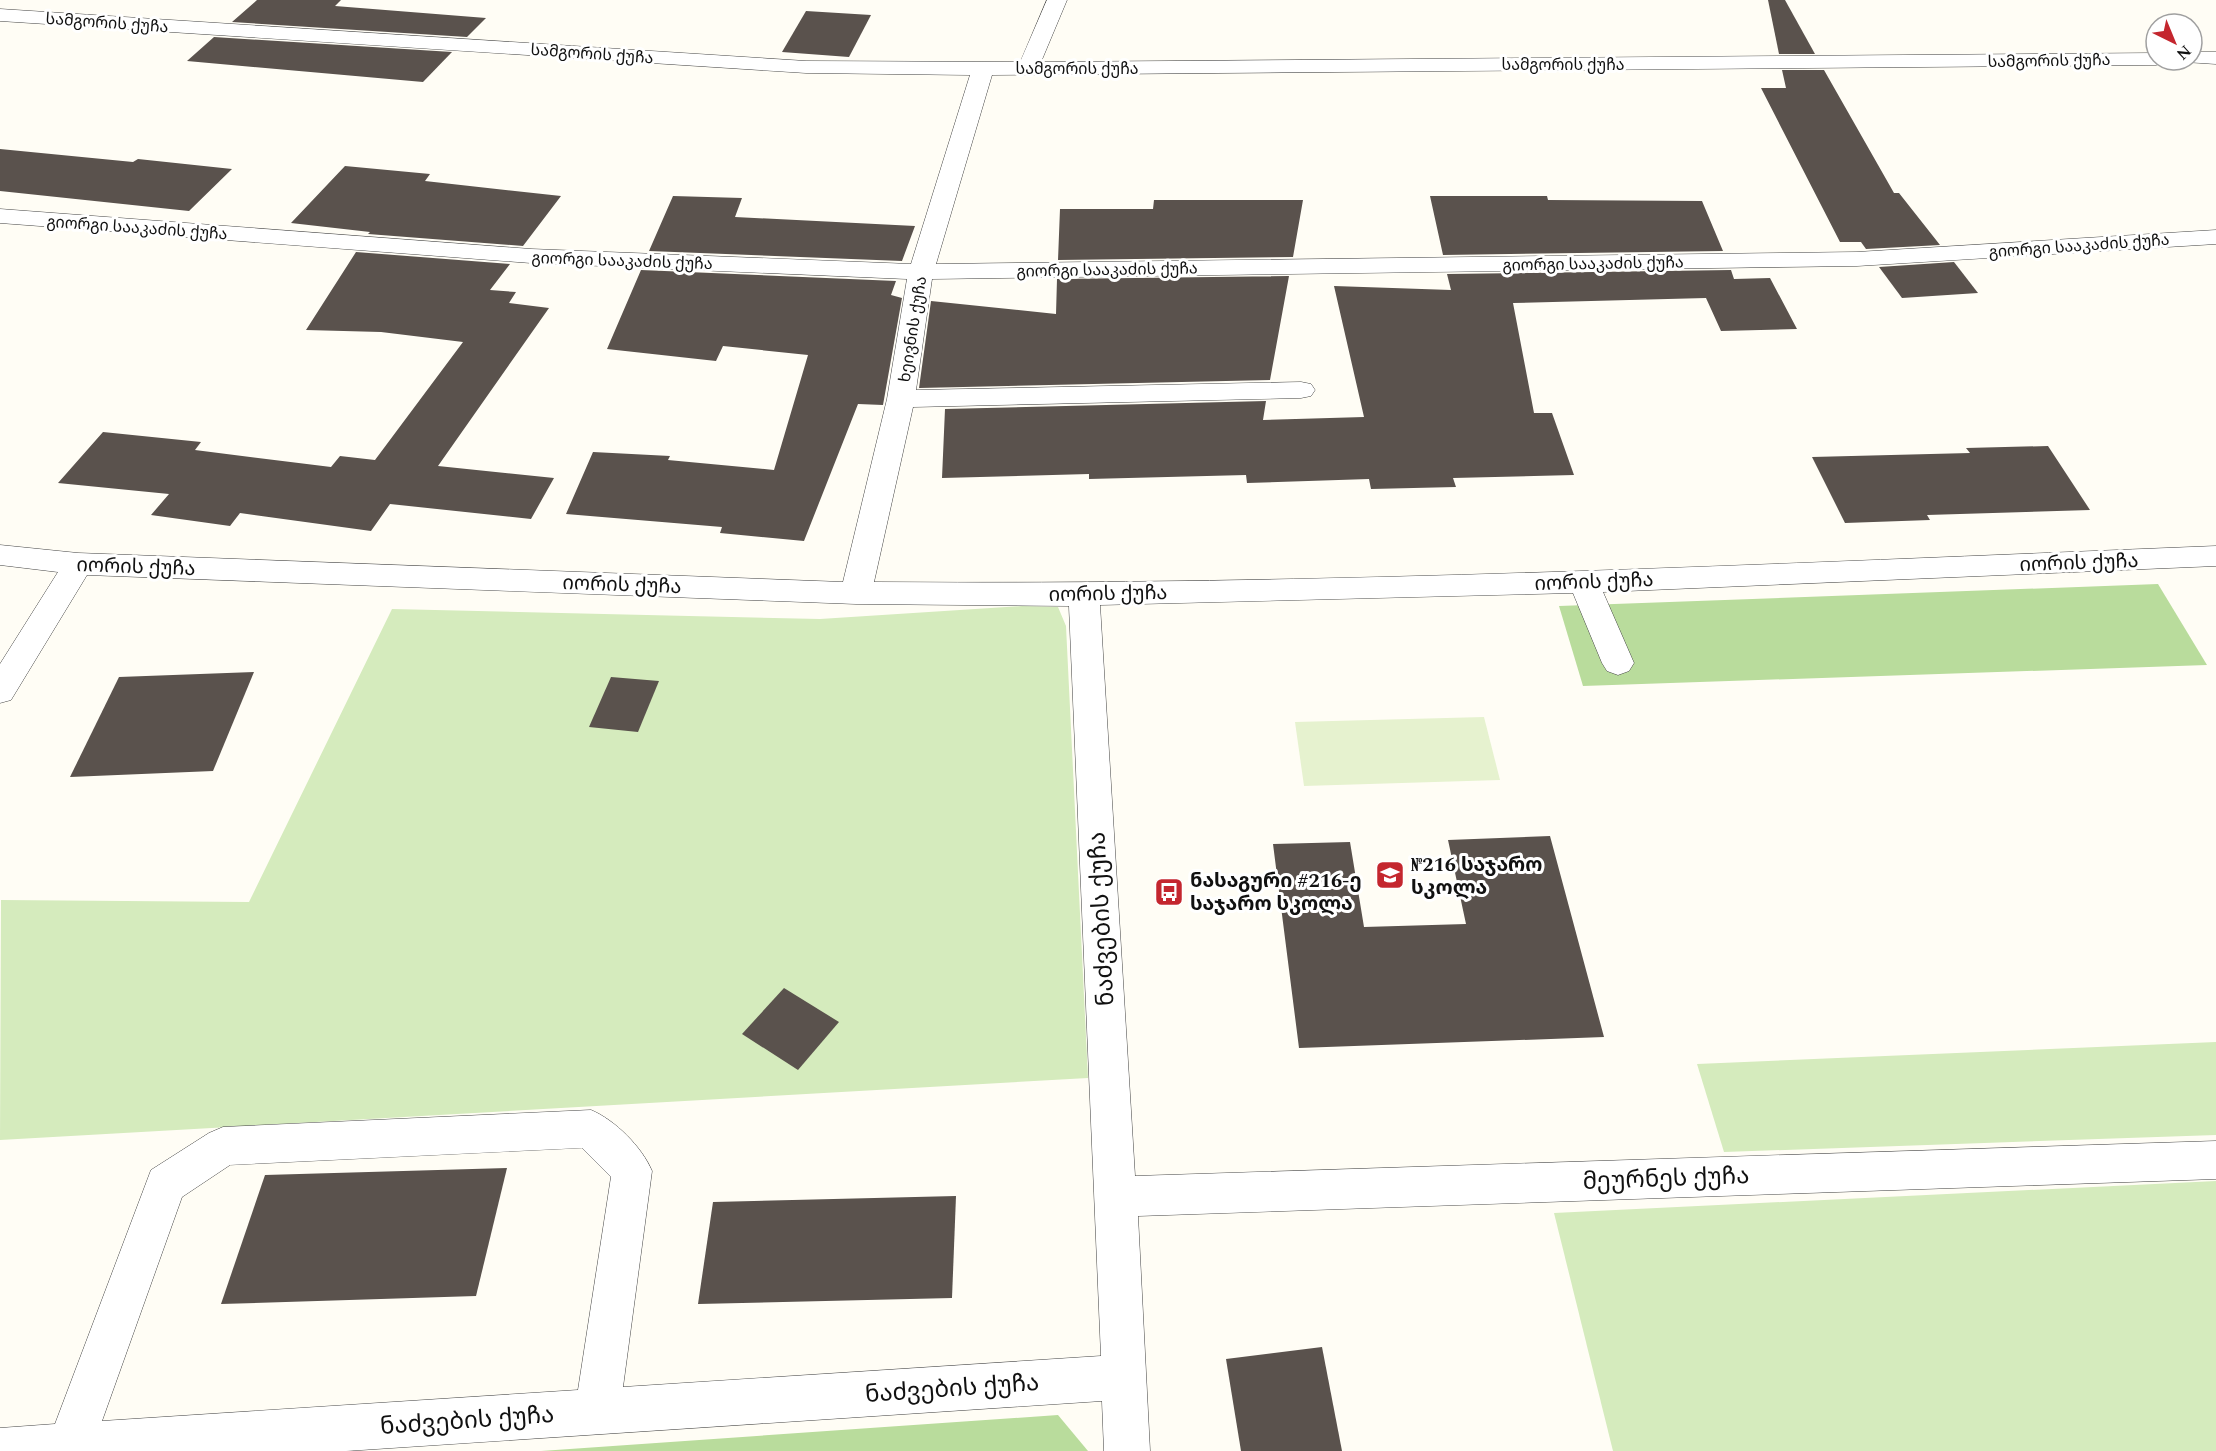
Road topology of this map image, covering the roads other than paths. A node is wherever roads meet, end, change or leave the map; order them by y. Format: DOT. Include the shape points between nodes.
graph roads {
  1 [pos="1057,0"];
  2 [pos="0,15"];
  3 [pos="2144,58"];
  4 [pos="1028,68"];
  5 [pos="983,69"];
  6 [pos="0,216"];
  7 [pos="2216,237"];
  8 [pos="921,272"];
  9 [pos="1301,390"];
  10 [pos="901,399"];
  11 [pos="0,555"];
  12 [pos="2216,556"];
  13 [pos="78,564"];
  14 [pos="1584,582"];
  15 [pos="856,593"];
  16 [pos="1084,595"];
  17 [pos="1618,663"];
  18 [pos="0,691"];
  19 [pos="2216,1160"];
  20 [pos="1116,1197"];
  21 [pos="1123,1377"];
  22 [pos="597,1411"];
  23 [pos="70,1446"];
  24 [pos="0,1450"];
  25 [pos="1127,1451"];
  1 -- 4 [label="street"];
  2 -- 5 [label="street, სამგორის ქუჩა" via="806,68"];
  3 -- 4 [label="street, სამგორის ქუჩა"];
  4 -- 5 [label="street, სამგორის ქუჩა"];
  5 -- 8 [label="street, ხეივნის ქუჩა"];
  6 -- 8 [label="street, გიორგი სააკაძის ქუჩა" via="531,256"];
  7 -- 8 [label="street, გიორგი სააკაძის ქუჩა" via="1857,260"];
  8 -- 10 [label="street, ხეივნის ქუჩა"];
  9 -- 10 [label="street"];
  10 -- 15 [label="street, ხეივნის ქუჩა"];
  11 -- 13 [label="street, იორის ქუჩა"];
  12 -- 14 [label="street, იორის ქუჩა"];
  13 -- 15 [label="street, იორის ქუჩა"];
  13 -- 18 [label="street"];
  14 -- 16 [label="street, იორის ქუჩა"];
  14 -- 17 [label="street"];
  15 -- 16 [label="street, იორის ქუჩა"];
  16 -- 20 [label="street, ნაძვების ქუჩა"];
  19 -- 20 [label="street, მეურნეს ქუჩა"];
  20 -- 21 [label="street, ნაძვების ქუჩა"];
  21 -- 22 [label="street, ნაძვების ქუჩა"];
  21 -- 25 [label="street"];
  22 -- 23 [label="street, ნაძვების ქუჩა"];
  22 -- 23 [label="street" via="632,1171 591,1129 223,1146 166,1184"];
  23 -- 24 [label="street, ნაძვების ქუჩა"];
}
